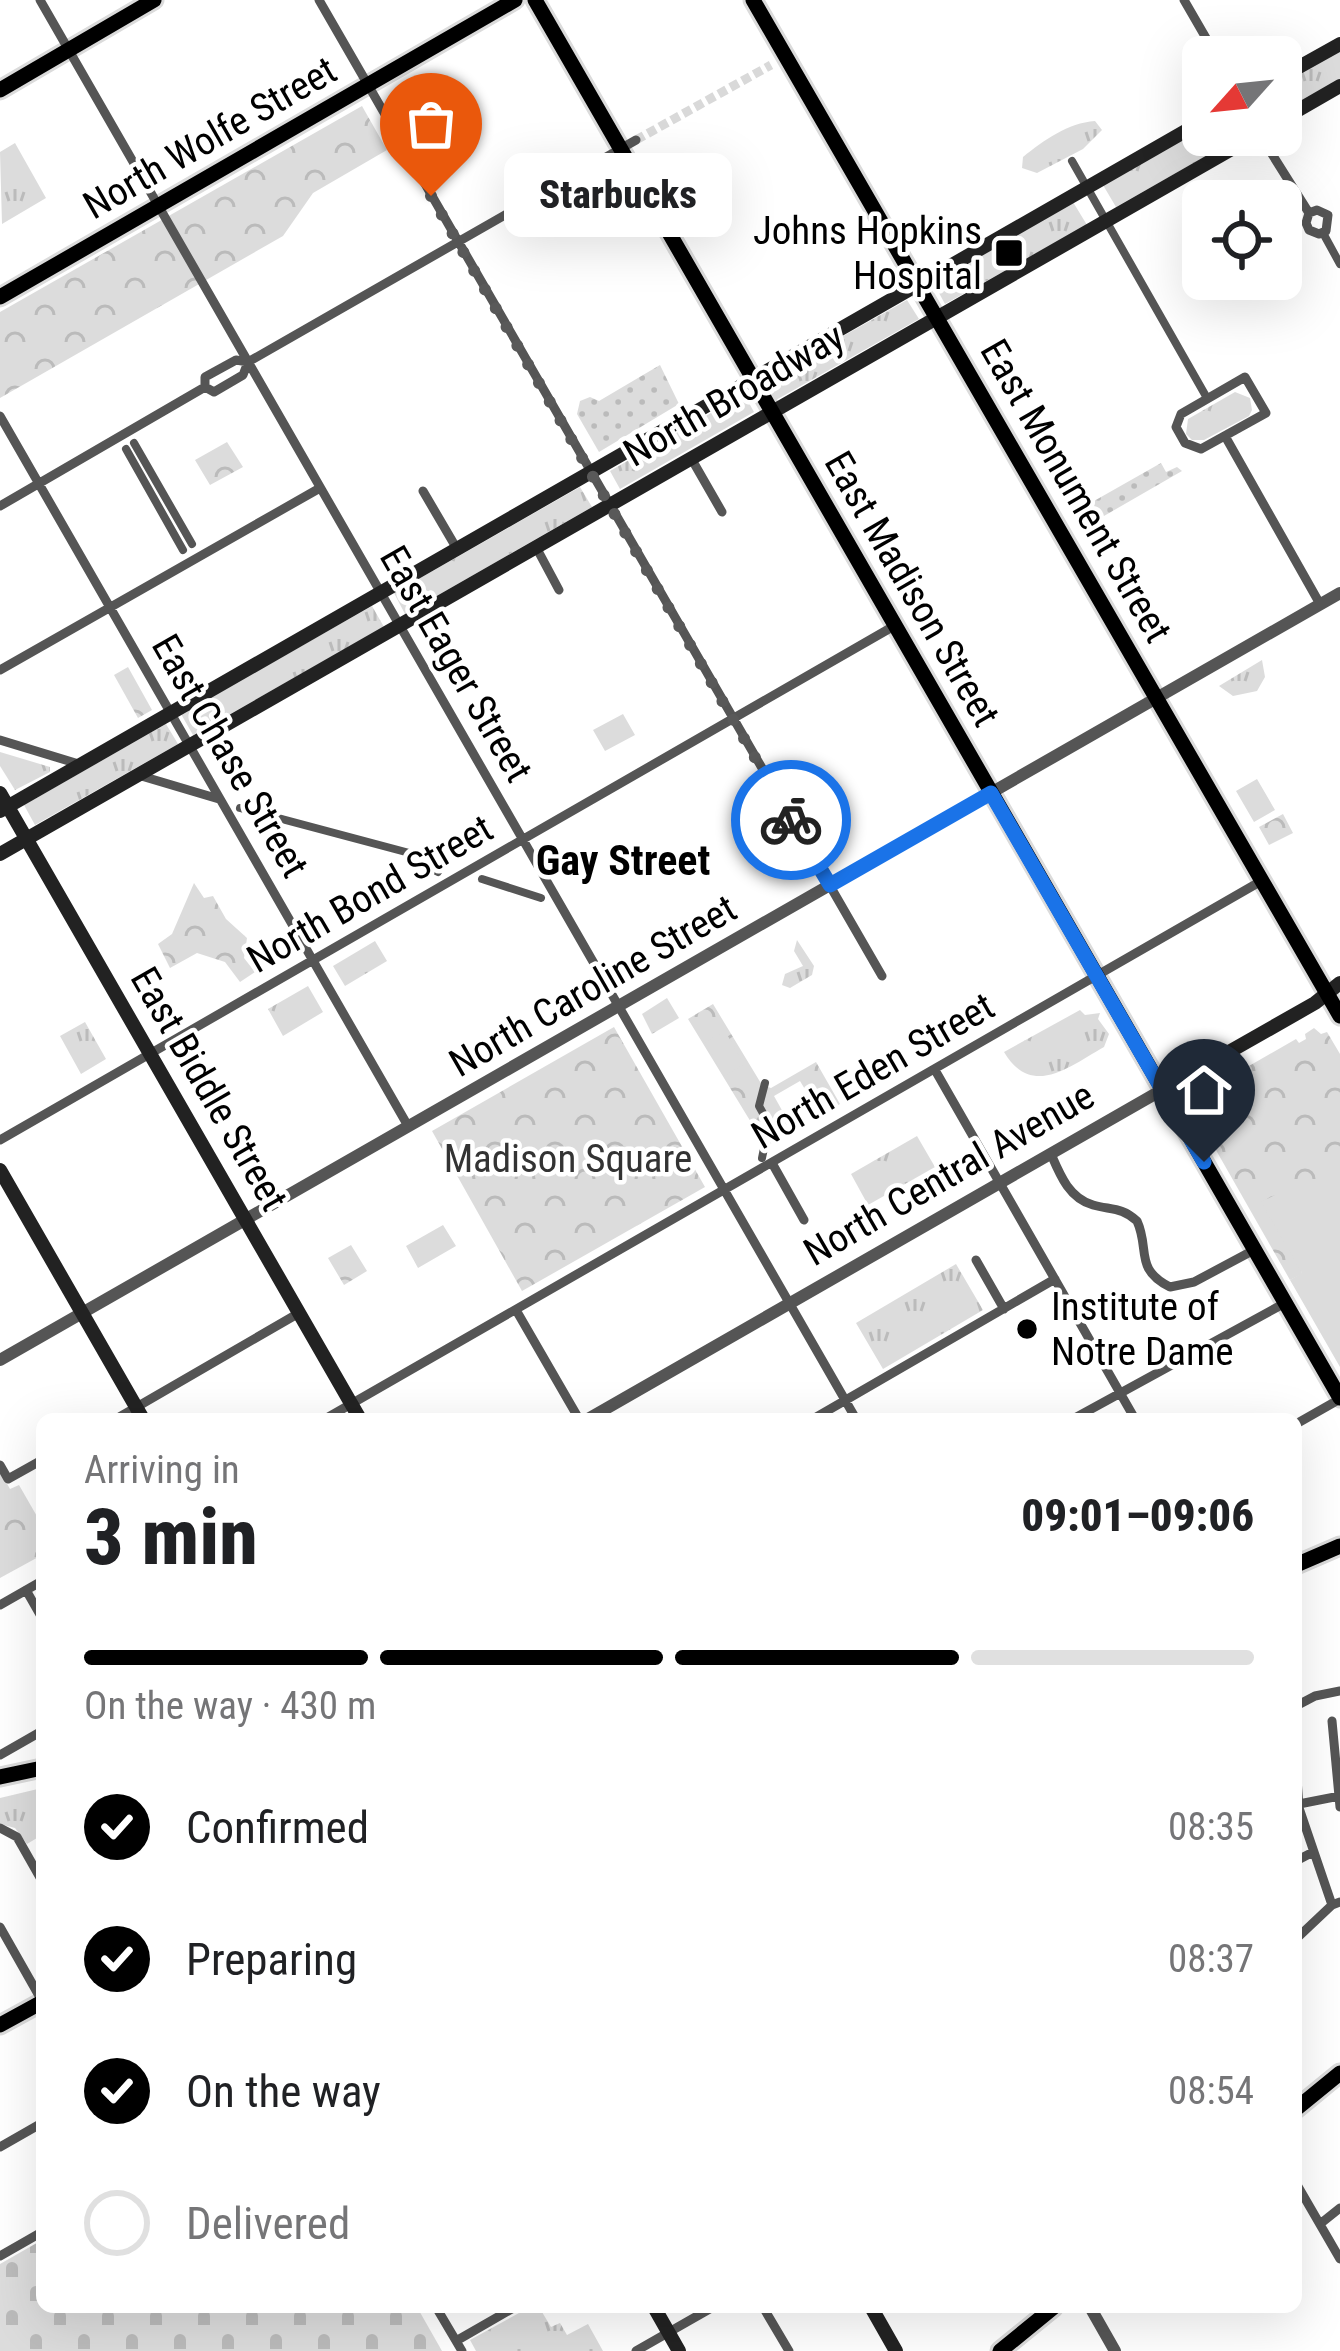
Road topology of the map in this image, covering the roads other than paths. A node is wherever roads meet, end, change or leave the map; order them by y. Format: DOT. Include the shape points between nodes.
graph roads {
  1 [pos="40,0"];
  2 [pos="154,0"];
  3 [pos="319,0"];
  4 [pos="515,0"];
  5 [pos="535,0"];
  6 [pos="753,0"];
  7 [pos="1184,0"];
  8 [pos="1205,36"];
  9 [pos="1340,44"];
  10 [pos="69,50"];
  11 [pos="1302,65"];
  12 [pos="368,86"];
  13 [pos="1340,86"];
  14 [pos="0,90"];
  15 [pos="1302,108"];
  16 [pos="1182,133"];
  17 [pos="628,144"];
  18 [pos="1219,156"];
  19 [pos="1268,156"];
  20 [pos="1072,161"];
  21 [pos="1086,186"];
  22 [pos="159,206"];
  23 [pos="1309,213"];
  24 [pos="1106,222"];
  25 [pos="1322,233"];
  26 [pos="458,242"];
  27 [pos="1340,265"];
  28 [pos="918,285"];
  29 [pos="0,297"];
  30 [pos="937,317"];
  31 [pos="248,362"];
  32 [pos="754,381"];
  33 [pos="205,387"];
  34 [pos="1208,398"];
  35 [pos="771,412"];
  36 [pos="0,416"];
  37 [pos="1226,436"];
  38 [pos="130,446"];
  39 [pos="691,458"];
  40 [pos="591,474"];
  41 [pos="38,483"];
  42 [pos="320,488"];
  43 [pos="423,491"];
  44 [pos="609,505"];
  45 [pos="0,506"];
  46 [pos="722,512"];
  47 [pos="188,547"];
  48 [pos="536,547"];
  49 [pos="458,550"];
  50 [pos="559,590"];
  51 [pos="1340,593"];
  52 [pos="381,594"];
  53 [pos="1320,604"];
  54 [pos="109,606"];
  55 [pos="399,625"];
  56 [pos="894,626"];
  57 [pos="0,670"];
  58 [pos="1158,697"];
  59 [pos="171,713"];
  60 [pos="733,718"];
  61 [pos="0,740"];
  62 [pos="190,745"];
  63 [pos="82,765"];
  64 [pos="137,776"];
  65 [pos="991,793"];
  66 [pos="220,799"];
  67 [pos="3,804"];
  68 [pos="240,808"];
  69 [pos="26,838"];
  70 [pos="523,841"];
  71 [pos="0,854"];
  72 [pos="439,872"];
  73 [pos="482,879"];
  74 [pos="1263,880"];
  75 [pos="830,885"];
  76 [pos="541,898"];
  77 [pos="313,961"];
  78 [pos="882,976"];
  79 [pos="1097,977"];
  80 [pos="1334,988"];
  81 [pos="618,1006"];
  82 [pos="1340,1016"];
  83 [pos="150,1053"];
  84 [pos="935,1070"];
  85 [pos="765,1083"];
  86 [pos="1162,1090"];
  87 [pos="408,1126"];
  88 [pos="0,1140"];
  89 [pos="1051,1154"];
  90 [pos="767,1160"];
  91 [pos="0,1170"];
  92 [pos="1000,1184"];
  93 [pos="725,1191"];
  94 [pos="245,1220"];
  95 [pos="805,1220"];
  96 [pos="1254,1250"];
  97 [pos="976,1260"];
  98 [pos="1055,1279"];
  99 [pos="1285,1303"];
  100 [pos="790,1304"];
  101 [pos="1004,1309"];
  102 [pos="516,1310"];
  103 [pos="299,1312"];
  104 [pos="82,1313"];
  105 [pos="0,1360"];
  106 [pos="1120,1393"];
  107 [pos="1340,1399"];
  108 [pos="845,1400"];
  109 [pos="352,1404"];
  110 [pos="140,1413"];
  111 [pos="336,1413"];
  112 [pos="357,1413"];
  113 [pos="580,1413"];
  114 [pos="595,1413"];
  115 [pos="823,1413"];
  116 [pos="853,1413"];
  117 [pos="1084,1413"];
  118 [pos="1132,1413"];
  119 [pos="1302,1421"];
  120 [pos="36,1463"];
  121 [pos="0,1465"];
  122 [pos="1340,1546"];
  123 [pos="1302,1562"];
  124 [pos="36,1584"];
  125 [pos="26,1590"];
  126 [pos="0,1605"];
  127 [pos="36,1608"];
  128 [pos="1340,1691"];
  129 [pos="1302,1706"];
  130 [pos="1331,1721"];
  131 [pos="36,1734"];
  132 [pos="0,1755"];
  133 [pos="36,1769"];
  134 [pos="0,1777"];
  135 [pos="1339,1800"];
  136 [pos="1302,1804"];
  137 [pos="1302,1814"];
  138 [pos="0,1828"];
  139 [pos="1313,1852"];
  140 [pos="1302,1858"];
  141 [pos="36,1870"];
  142 [pos="1336,1904"];
  143 [pos="0,1927"];
  144 [pos="1302,1934"];
  145 [pos="36,1990"];
  146 [pos="36,2004"];
  147 [pos="0,2025"];
  148 [pos="1340,2073"];
  149 [pos="1302,2104"];
  150 [pos="36,2126"];
  151 [pos="0,2147"];
  152 [pos="1302,2192"];
  153 [pos="1340,2208"];
  154 [pos="1320,2224"];
  155 [pos="36,2235"];
  156 [pos="0,2256"];
  157 [pos="1340,2259"];
  158 [pos="440,2313"];
  159 [pos="506,2313"];
  160 [pos="658,2313"];
  161 [pos="702,2313"];
  162 [pos="767,2313"];
  163 [pos="874,2313"];
  164 [pos="1047,2313"];
  165 [pos="1093,2313"];
  166 [pos="669,2332"];
  167 [pos="459,2346"];
  168 [pos="636,2351"];
  169 [pos="680,2351"];
  170 [pos="789,2351"];
  171 [pos="896,2351"];
  172 [pos="1000,2351"];
  173 [pos="1115,2351"];
  1 -- 10 [label="street, East Eager Street"];
  2 -- 10 [label="main road"];
  3 -- 12 [label="street"];
  4 -- 12 [label="main road, North Wolfe Street"];
  5 -- 17 [label="main road, East Madison Street"];
  6 -- 28 [label="main road, East Monument Street"];
  7 -- 8 [label="street"];
  9 -- 11 [label="main road"];
  10 -- 14 [label="main road"];
  10 -- 22 [label="street, East Eager Street"];
  12 -- 22 [label="main road, North Wolfe Street"];
  12 -- 26 [label="street"];
  13 -- 15 [label="main road"];
  16 -- 21 [label="main road, North Broadway"];
  17 -- 26 [label="street"];
  17 -- 32 [label="main road, East Madison Street"];
  18 -- 24 [label="main road, North Broadway"];
  19 -- 23 [label="street"];
  20 -- 21 [label="street"];
  21 -- 24 [label="street"];
  21 -- 28 [label="main road, North Broadway"];
  22 -- 29 [label="main road, North Wolfe Street"];
  22 -- 31 [label="street, East Eager Street"];
  23 -- 25 [label="street" via="1309,230"];
  23 -- 25 [label="street" via="1328,215"];
  24 -- 30 [label="main road, North Broadway"];
  24 -- 34 [label="street"];
  25 -- 27 [label="street"];
  26 -- 31 [label="street"];
  26 -- 40 [label="street"];
  28 -- 30 [label="main road, East Monument Street"];
  28 -- 32 [label="main road, North Broadway"];
  30 -- 35 [label="main road, North Broadway"];
  30 -- 58 [label="main road, East Monument Street"];
  31 -- 33 [label="street" via="205,377"];
  31 -- 33 [label="street" via="243,375 214,392"];
  31 -- 42 [label="street, East Eager Street"];
  32 -- 35 [label="main road, East Madison Street"];
  32 -- 40 [label="main road, North Broadway"];
  33 -- 41 [label="street"];
  34 -- 37 [label="street" via="1181,414 1176,427 1193,449"];
  34 -- 37 [label="street" via="1245,377 1266,413"];
  35 -- 39 [label="main road, North Broadway"];
  35 -- 56 [label="main road, East Madison Street"];
  36 -- 41 [label="street, East Chase Street"];
  37 -- 53 [label="street"];
  38 -- 47 [label="street"];
  39 -- 44 [label="main road, North Broadway"];
  39 -- 46 [label="street"];
  40 -- 44 [label="street"];
  40 -- 49 [label="main road, North Broadway"];
  41 -- 45 [label="street"];
  41 -- 54 [label="street, East Chase Street"];
  42 -- 52 [label="street, East Eager Street"];
  42 -- 54 [label="street"];
  43 -- 49 [label="street"];
  44 -- 48 [label="main road, North Broadway"];
  44 -- 60 [label="street"];
  48 -- 50 [label="street"];
  48 -- 55 [label="main road, North Broadway"];
  49 -- 52 [label="main road, North Broadway"];
  51 -- 53 [label="street, North Caroline Street"];
  52 -- 55 [label="street, East Eager Street"];
  52 -- 59 [label="main road, North Broadway"];
  53 -- 58 [label="street, North Caroline Street"];
  54 -- 57 [label="street"];
  54 -- 59 [label="street, East Chase Street"];
  55 -- 62 [label="main road, North Broadway"];
  55 -- 70 [label="street, East Eager Street"];
  56 -- 60 [label="street, North Bond Street"];
  56 -- 65 [label="main road, East Madison Street"];
  58 -- 65 [label="street, North Caroline Street"];
  58 -- 74 [label="main road, East Monument Street"];
  59 -- 62 [label="street, East Chase Street"];
  59 -- 63 [label="main road, North Broadway"];
  60 -- 70 [label="street, North Bond Street"];
  60 -- 75 [label="street"];
  61 -- 63 [label="street"];
  62 -- 64 [label="main road, North Broadway"];
  62 -- 66 [label="street, East Chase Street"];
  63 -- 67 [label="main road, North Broadway"];
  64 -- 66 [label="street"];
  64 -- 69 [label="main road, North Broadway"];
  65 -- 75 [label="street, North Caroline Street"];
  65 -- 79 [label="main road, East Madison Street"];
  66 -- 77 [label="street, East Chase Street"];
  67 -- 69 [label="main road, East Biddle Street"];
  68 -- 72 [label="street" via="417,855"];
  69 -- 71 [label="main road, North Broadway"];
  69 -- 83 [label="main road, East Biddle Street"];
  70 -- 77 [label="street, North Bond Street"];
  70 -- 81 [label="street, East Eager Street"];
  73 -- 76 [label="street"];
  74 -- 79 [label="street, North Eden Street"];
  74 -- 80 [label="main road, East Monument Street"];
  75 -- 78 [label="street"];
  75 -- 81 [label="street, North Caroline Street"];
  77 -- 83 [label="street, North Bond Street"];
  77 -- 87 [label="street, East Chase Street"];
  79 -- 84 [label="street, North Eden Street"];
  79 -- 86 [label="main road, East Madison Street"];
  80 -- 82 [label="main road, East Monument Street"];
  80 -- 86 [label="main road, North Central Avenue"];
  81 -- 87 [label="street, North Caroline Street"];
  81 -- 93 [label="street, East Eager Street"];
  83 -- 88 [label="street, North Bond Street"];
  83 -- 94 [label="main road, East Biddle Street"];
  84 -- 90 [label="street, North Eden Street"];
  84 -- 92 [label="street"];
  85 -- 90 [label="street" via="759,1106 769,1124"];
  86 -- 89 [label="street, North Central Avenue"];
  86 -- 96 [label="main road, East Madison Street"];
  87 -- 94 [label="street, North Caroline Street"];
  89 -- 92 [label="street, North Central Avenue"];
  89 -- 96 [label="street" via="1074,1195 1137,1221 1143,1258 1162,1284 1180,1288"];
  90 -- 93 [label="street, North Eden Street"];
  90 -- 95 [label="street"];
  91 -- 104 [label="main road"];
  92 -- 98 [label="street"];
  92 -- 100 [label="street, North Central Avenue"];
  93 -- 100 [label="street, East Eager Street"];
  93 -- 102 [label="street, North Eden Street"];
  94 -- 103 [label="main road, East Biddle Street"];
  94 -- 104 [label="street, North Caroline Street"];
  96 -- 99 [label="main road, East Madison Street"];
  97 -- 101 [label="street"];
  98 -- 101 [label="street"];
  98 -- 106 [label="street"];
  99 -- 106 [label="street"];
  99 -- 107 [label="main road, East Madison Street"];
  100 -- 108 [label="street, East Eager Street"];
  100 -- 114 [label="street, North Central Avenue"];
  101 -- 108 [label="street"];
  102 -- 109 [label="street, North Eden Street"];
  102 -- 113 [label="street"];
  103 -- 109 [label="main road, East Biddle Street"];
  103 -- 110 [label="street"];
  104 -- 105 [label="street, North Caroline Street"];
  104 -- 110 [label="main road"];
  106 -- 117 [label="street"];
  106 -- 118 [label="street"];
  107 -- 119 [label="street"];
  108 -- 115 [label="street"];
  108 -- 116 [label="street, East Eager Street"];
  109 -- 111 [label="street, North Eden Street"];
  109 -- 112 [label="main road, East Biddle Street"];
  120 -- 121 [label="street" via="8,1479"];
  122 -- 123 [label="main road"];
  124 -- 125 [label="street"];
  125 -- 126 [label="street"];
  125 -- 127 [label="street"];
  128 -- 129 [label="street"];
  130 -- 135 [label="street"];
  131 -- 132 [label="street"];
  133 -- 134 [label="main road"];
  135 -- 136 [label="street"];
  137 -- 139 [label="street"];
  138 -- 141 [label="street" via="17,1837"];
  139 -- 140 [label="street"];
  139 -- 142 [label="street"];
  142 -- 144 [label="street"];
  143 -- 145 [label="street"];
  146 -- 147 [label="main road"];
  148 -- 149 [label="main road"];
  150 -- 151 [label="street"];
  152 -- 154 [label="street"];
  153 -- 154 [label="street"];
  154 -- 157 [label="street"];
  155 -- 156 [label="street"];
  158 -- 167 [label="street"];
  159 -- 167 [label="street"];
  160 -- 166 [label="main road"];
  161 -- 166 [label="street"];
  162 -- 170 [label="street"];
  163 -- 171 [label="main road"];
  164 -- 172 [label="main road"];
  165 -- 173 [label="street"];
  166 -- 168 [label="street"];
  166 -- 169 [label="main road"];
}
